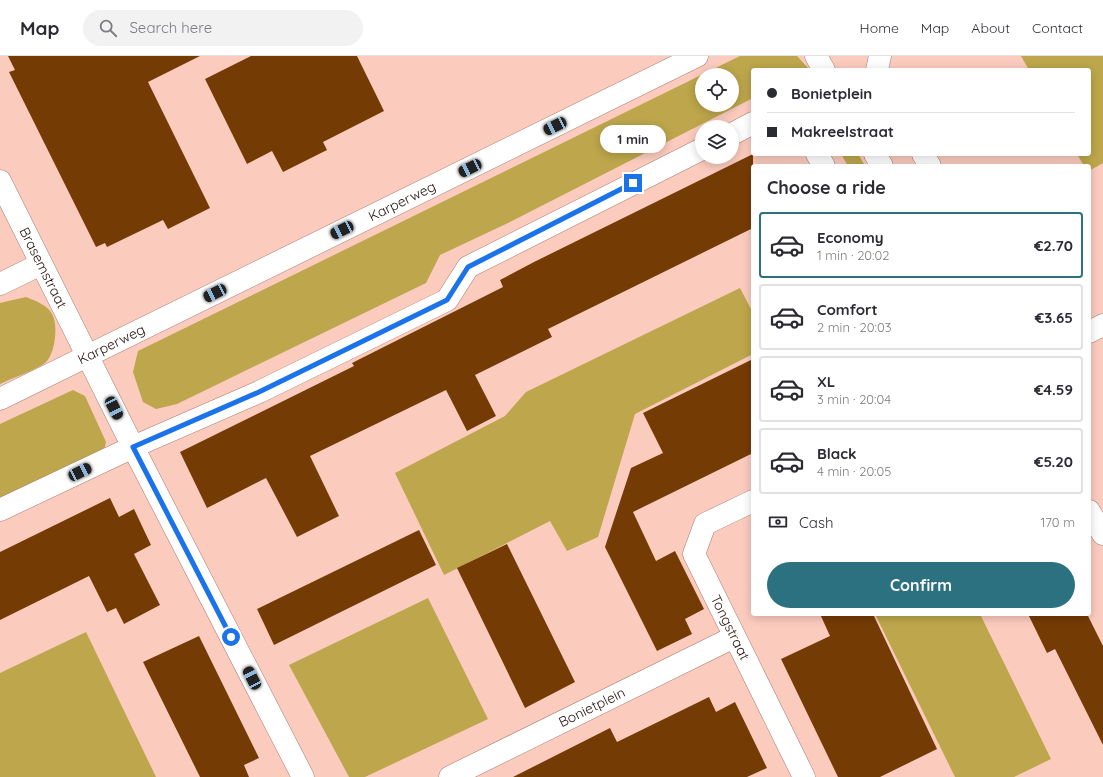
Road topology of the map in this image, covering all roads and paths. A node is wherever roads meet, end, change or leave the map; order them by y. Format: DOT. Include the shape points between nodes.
graph roads {
  1 [pos="696,56"];
  2 [pos="816,56"];
  3 [pos="880,56"];
  4 [pos="823,68"];
  5 [pos="877,68"];
  6 [pos="751,124"];
  7 [pos="739,130"];
  8 [pos="695,153"];
  9 [pos="0,181"];
  10 [pos="40,264"];
  11 [pos="0,284"];
  12 [pos="1103,325"];
  13 [pos="1091,331"];
  14 [pos="87,356"];
  15 [pos="0,399"];
  16 [pos="133,447"];
  17 [pos="751,502"];
  18 [pos="0,510"];
  19 [pos="1091,514"];
  20 [pos="1103,534"];
  21 [pos="734,638"];
  22 [pos="303,777"];
  23 [pos="450,777"];
  24 [pos="804,777"];
  1 -- 14 [label="street, Karperweg"];
  2 -- 4 [label="street"];
  3 -- 5 [label="street"];
  6 -- 7 [label="street"];
  8 -- 16 [label="street" via="468,267 447,300 259,392"];
  9 -- 10 [label="street, Brasemstraat"];
  10 -- 11 [label="street"];
  10 -- 14 [label="street, Brasemstraat"];
  12 -- 13 [label="street"];
  14 -- 15 [label="street, Karperweg"];
  14 -- 16 [label="street"];
  16 -- 18 [label="street"];
  16 -- 22 [label="street"];
  17 -- 21 [label="street, Tongstraat" via="705,524 694,554"];
  19 -- 20 [label="street"];
  21 -- 23 [label="street, Bonietplein"];
  21 -- 24 [label="street, Tongstraat"];
}
